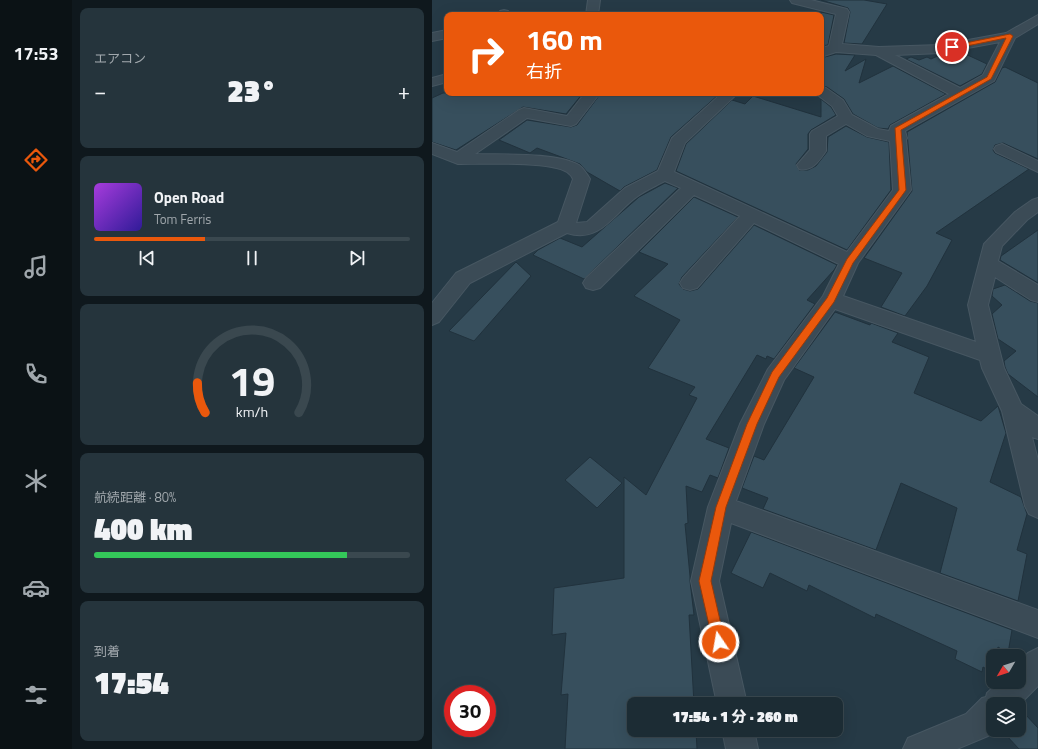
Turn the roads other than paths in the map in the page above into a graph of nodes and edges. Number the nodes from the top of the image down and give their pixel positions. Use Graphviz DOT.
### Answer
graph roads {
  1 [pos="594,0"];
  2 [pos="796,0"];
  3 [pos="592,12"];
  4 [pos="1038,19"];
  5 [pos="444,35"];
  6 [pos="1010,36"];
  7 [pos="432,38"];
  8 [pos="835,48"];
  9 [pos="879,51"];
  10 [pos="824,52"];
  11 [pos="444,79"];
  12 [pos="432,82"];
  13 [pos="824,93"];
  14 [pos="960,94"];
  15 [pos="591,96"];
  16 [pos="728,96"];
  17 [pos="846,118"];
  18 [pos="899,138"];
  19 [pos="432,148"];
  20 [pos="1002,149"];
  21 [pos="458,160"];
  22 [pos="805,165"];
  23 [pos="1038,167"];
  24 [pos="665,174"];
  25 [pos="692,187"];
  26 [pos="1038,204"];
  27 [pos="751,215"];
  28 [pos="1029,221"];
  29 [pos="566,226"];
  30 [pos="850,261"];
  31 [pos="988,263"];
  32 [pos="593,283"];
  33 [pos="690,283"];
  34 [pos="1038,295"];
  35 [pos="831,300"];
  36 [pos="432,317"];
  37 [pos="990,355"];
  38 [pos="1013,411"];
  39 [pos="1038,428"];
  40 [pos="1038,506"];
  41 [pos="721,507"];
  42 [pos="1038,624"];
  43 [pos="1038,663"];
  44 [pos="730,697"];
  45 [pos="1005,697"];
  46 [pos="986,716"];
  47 [pos="739,737"];
  48 [pos="742,749"];
  49 [pos="919,749"];
  1 -- 3 [label="street"];
  2 -- 8 [label="street"];
  4 -- 6 [label="street"];
  5 -- 7 [label="street"];
  6 -- 9 [label="street"];
  6 -- 14 [label="street"];
  8 -- 9 [label="street"];
  8 -- 10 [label="street"];
  9 -- 14 [label="street"];
  11 -- 12 [label="street"];
  13 -- 17 [label="street"];
  14 -- 18 [label="street"];
  15 -- 21 [label="street"];
  16 -- 24 [label="street"];
  17 -- 18 [label="street"];
  17 -- 22 [label="street"];
  18 -- 30 [label="street"];
  19 -- 21 [label="street"];
  20 -- 23 [label="street"];
  21 -- 29 [label="street"];
  24 -- 25 [label="street"];
  24 -- 29 [label="street"];
  25 -- 27 [label="street"];
  25 -- 32 [label="street"];
  26 -- 28 [label="street"];
  27 -- 30 [label="street"];
  27 -- 33 [label="street"];
  28 -- 31 [label="street"];
  29 -- 36 [label="street"];
  30 -- 35 [label="street"];
  31 -- 34 [label="street"];
  31 -- 37 [label="street"];
  35 -- 37 [label="street"];
  35 -- 41 [label="street"];
  37 -- 38 [label="street"];
  38 -- 39 [label="street"];
  38 -- 40 [label="street"];
  41 -- 42 [label="street"];
  41 -- 44 [label="street"];
  43 -- 45 [label="street"];
  46 -- 49 [label="street"];
  47 -- 48 [label="street"];
}
